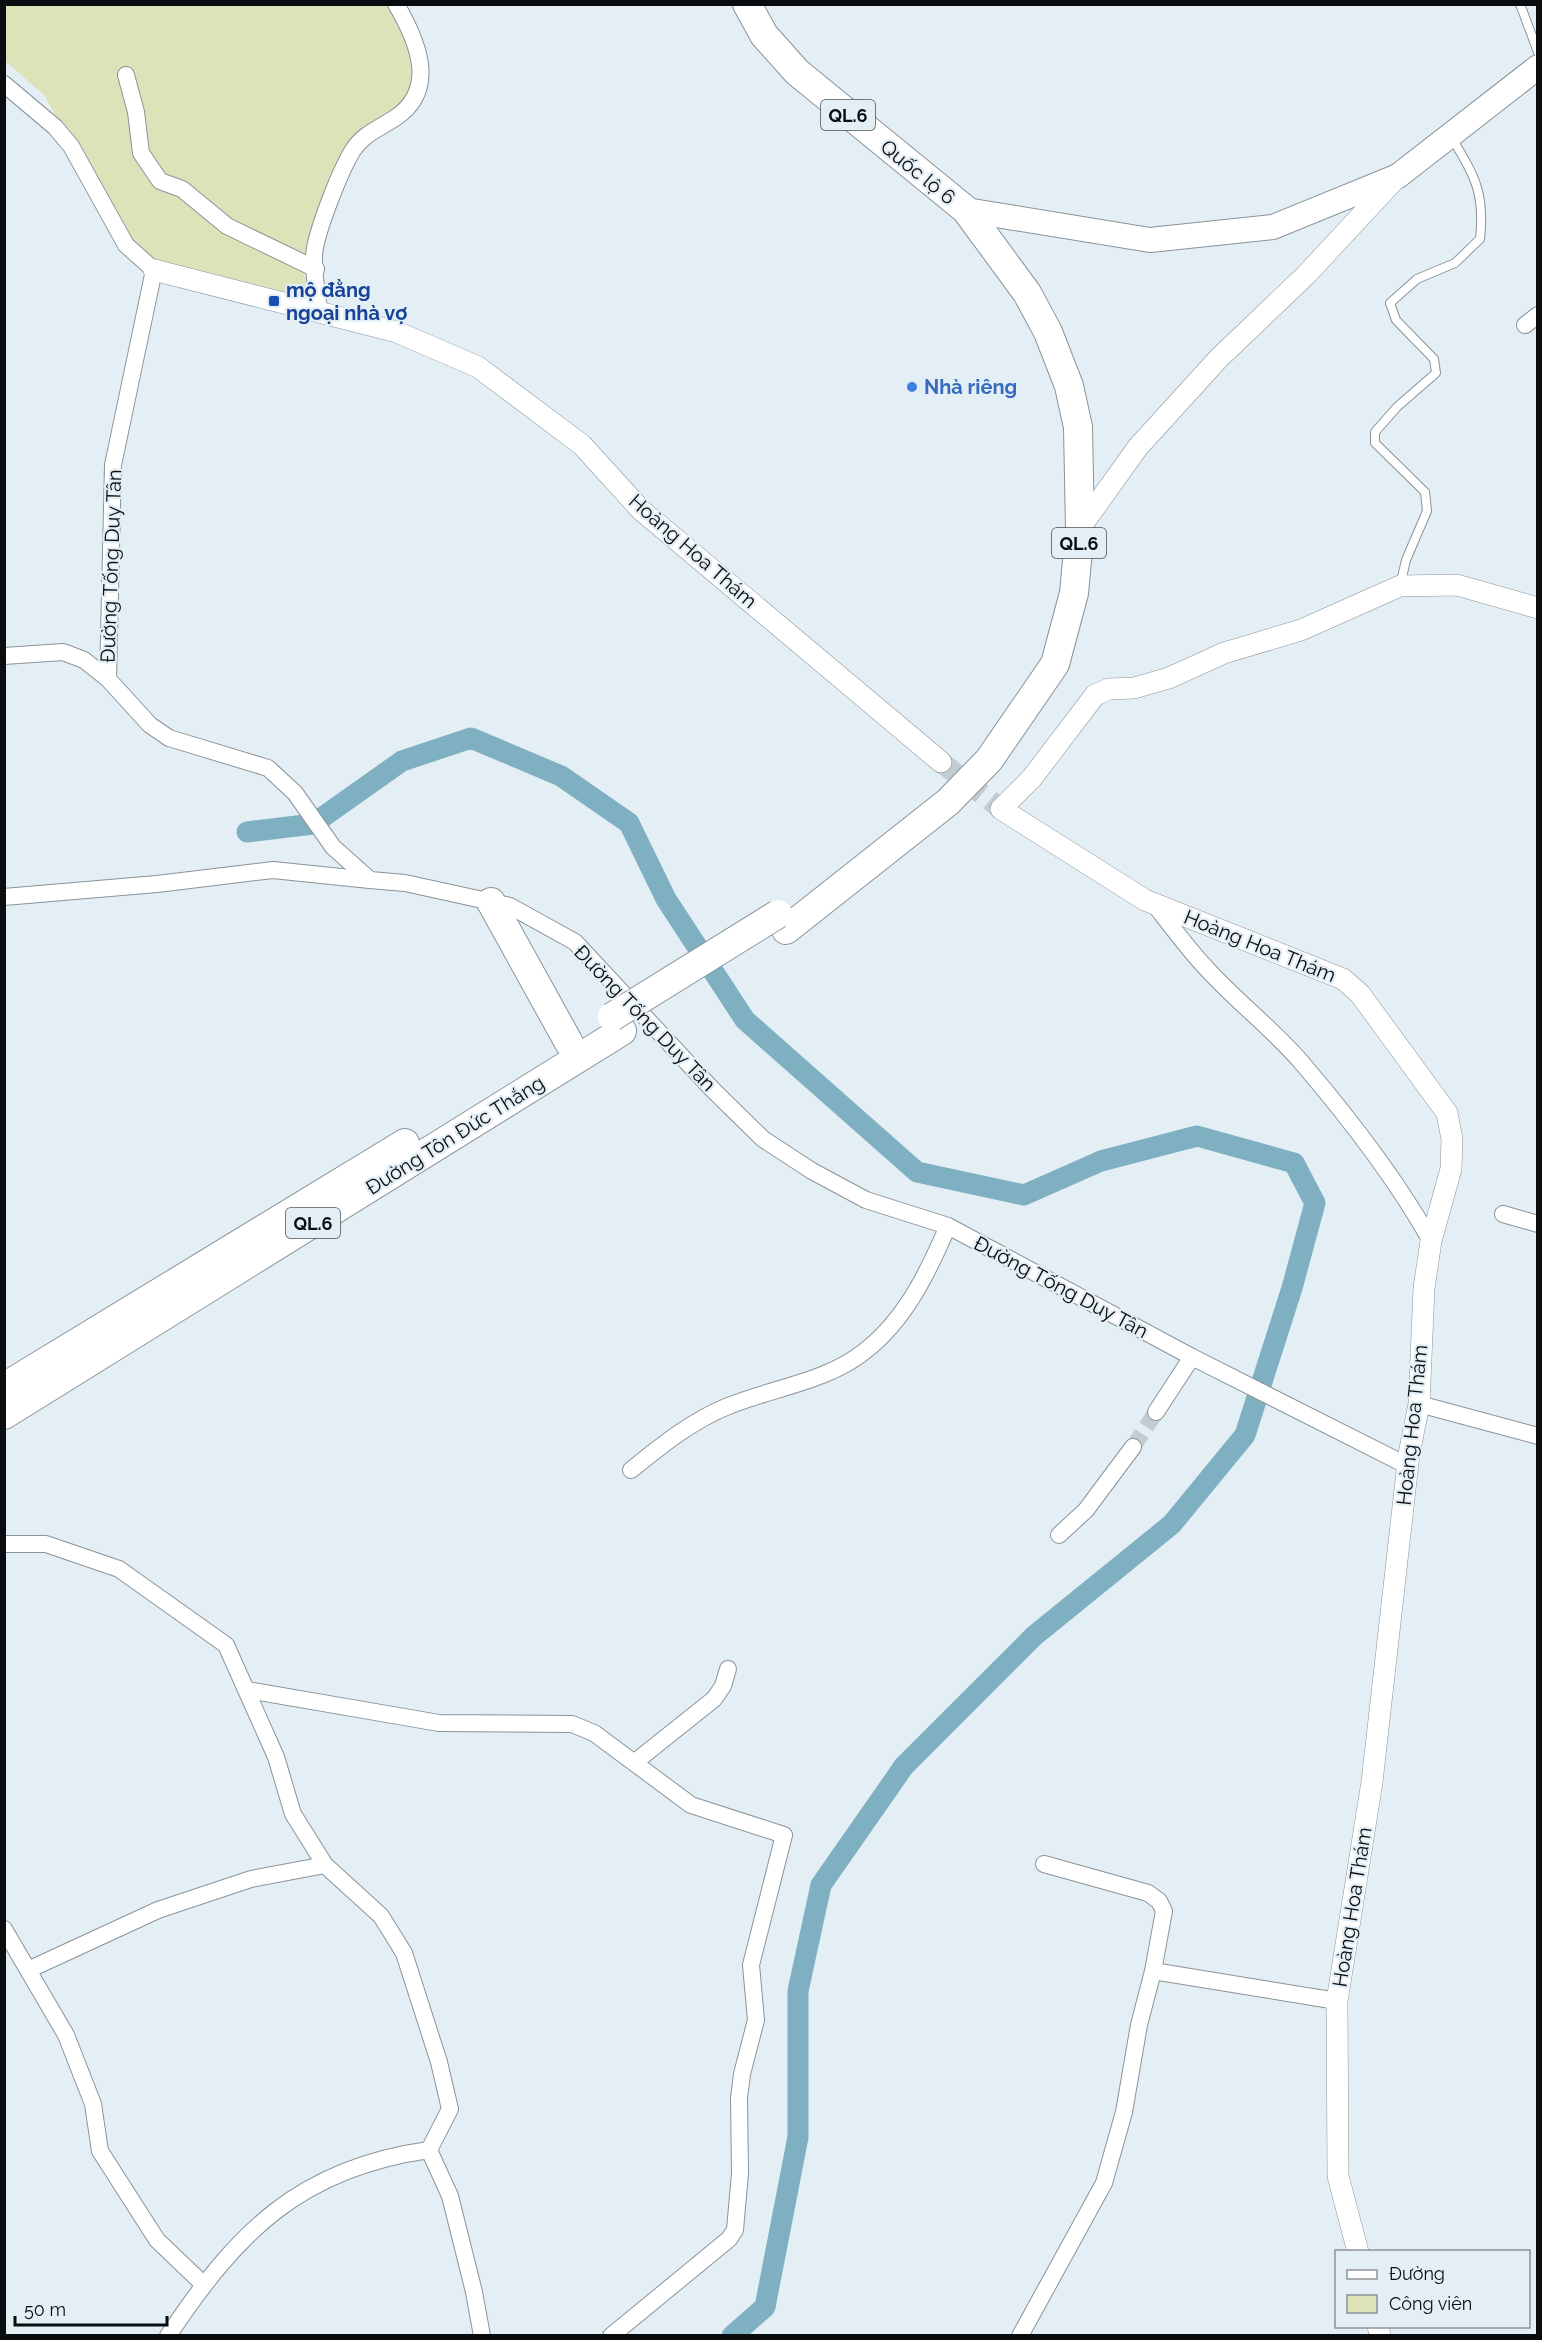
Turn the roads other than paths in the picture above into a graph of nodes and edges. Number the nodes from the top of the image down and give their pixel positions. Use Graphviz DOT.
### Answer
graph roads {
  1 [pos="396,4"];
  2 [pos="747,4"];
  3 [pos="1520,4"];
  4 [pos="1538,52"];
  5 [pos="1538,67"];
  6 [pos="126,75"];
  7 [pos="4,84"];
  8 [pos="1450,135"];
  9 [pos="1398,176"];
  10 [pos="966,210"];
  11 [pos="316,269"];
  12 [pos="154,270"];
  13 [pos="320,312"];
  14 [pos="1080,528"];
  15 [pos="1400,586"];
  16 [pos="1538,608"];
  17 [pos="4,656"];
  18 [pos="108,679"];
  19 [pos="941,762"];
  20 [pos="370,880"];
  21 [pos="4,897"];
  22 [pos="491,902"];
  23 [pos="1155,905"];
  24 [pos="617,1024"];
  25 [pos="568,1043"];
  26 [pos="1503,1214"];
  27 [pos="1538,1224"];
  28 [pos="948,1226"];
  29 [pos="1431,1241"];
  30 [pos="1192,1357"];
  31 [pos="4,1388"];
  32 [pos="1419,1404"];
  33 [pos="1156,1412"];
  34 [pos="4,1415"];
  35 [pos="1538,1436"];
  36 [pos="1133,1447"];
  37 [pos="1408,1466"];
  38 [pos="631,1470"];
  39 [pos="1059,1535"];
  40 [pos="4,1544"];
  41 [pos="728,1669"];
  42 [pos="247,1690"];
  43 [pos="635,1762"];
  44 [pos="1044,1864"];
  45 [pos="325,1865"];
  46 [pos="4,1929"];
  47 [pos="28,1970"];
  48 [pos="1153,1971"];
  49 [pos="1337,2001"];
  50 [pos="429,2150"];
  51 [pos="1357,2250"];
  52 [pos="203,2284"];
  53 [pos="168,2336"];
  54 [pos="482,2336"];
  55 [pos="611,2336"];
  56 [pos="1020,2336"];
  1 -- 11 [label="street"];
  2 -- 10 [label="highway, Quốc lộ 6 / QL.6"];
  3 -- 4 [label="lane"];
  5 -- 8 [label="main road"];
  6 -- 11 [label="street"];
  7 -- 12 [label="street, Hoàng Hoa Thám"];
  8 -- 9 [label="main road"];
  8 -- 15 [label="lane"];
  9 -- 10 [label="main road"];
  9 -- 14 [label="street"];
  10 -- 14 [label="highway, Đường Tôn Đức Thắng / QL.6"];
  11 -- 13 [label="street"];
  12 -- 13 [label="street, Hoàng Hoa Thám"];
  12 -- 18 [label="street, Đường Tống Duy Tân"];
  13 -- 19 [label="street, Hoàng Hoa Thám"];
  14 -- 24 [label="highway, Đường Tôn Đức Thắng / QL.6, bridge"];
  15 -- 16 [label="street"];
  15 -- 23 [label="street, Hoàng Hoa Thám"];
  17 -- 18 [label="street"];
  18 -- 20 [label="street, Đường Tống Duy Tân"];
  20 -- 21 [label="street"];
  20 -- 22 [label="street, Đường Tống Duy Tân"];
  22 -- 25 [label="highway"];
  22 -- 28 [label="street, Đường Tống Duy Tân"];
  23 -- 29 [label="street"];
  23 -- 29 [label="street, Hoàng Hoa Thám"];
  24 -- 25 [label="highway, Đường Tôn Đức Thắng / QL.6"];
  24 -- 34 [label="highway, Đường Tôn Đức Thắng / QL.6"];
  25 -- 31 [label="highway, Đường Tôn Đức Thắng / QL.6"];
  26 -- 27 [label="street"];
  28 -- 30 [label="street, Đường Tống Duy Tân"];
  28 -- 38 [label="street"];
  29 -- 32 [label="street, Hoàng Hoa Thám"];
  30 -- 33 [label="street"];
  30 -- 37 [label="street, Đường Tống Duy Tân"];
  32 -- 35 [label="street"];
  32 -- 37 [label="street, Hoàng Hoa Thám"];
  36 -- 39 [label="street"];
  37 -- 49 [label="street, Hoàng Hoa Thám"];
  40 -- 42 [label="street"];
  41 -- 43 [label="street"];
  42 -- 43 [label="street"];
  42 -- 45 [label="street"];
  43 -- 55 [label="street"];
  44 -- 48 [label="street"];
  45 -- 47 [label="street"];
  45 -- 50 [label="street"];
  46 -- 47 [label="street"];
  47 -- 52 [label="street"];
  48 -- 49 [label="street"];
  48 -- 56 [label="street"];
  49 -- 51 [label="street, Hoàng Hoa Thám"];
  50 -- 52 [label="street"];
  50 -- 54 [label="street"];
  52 -- 53 [label="street"];
}
